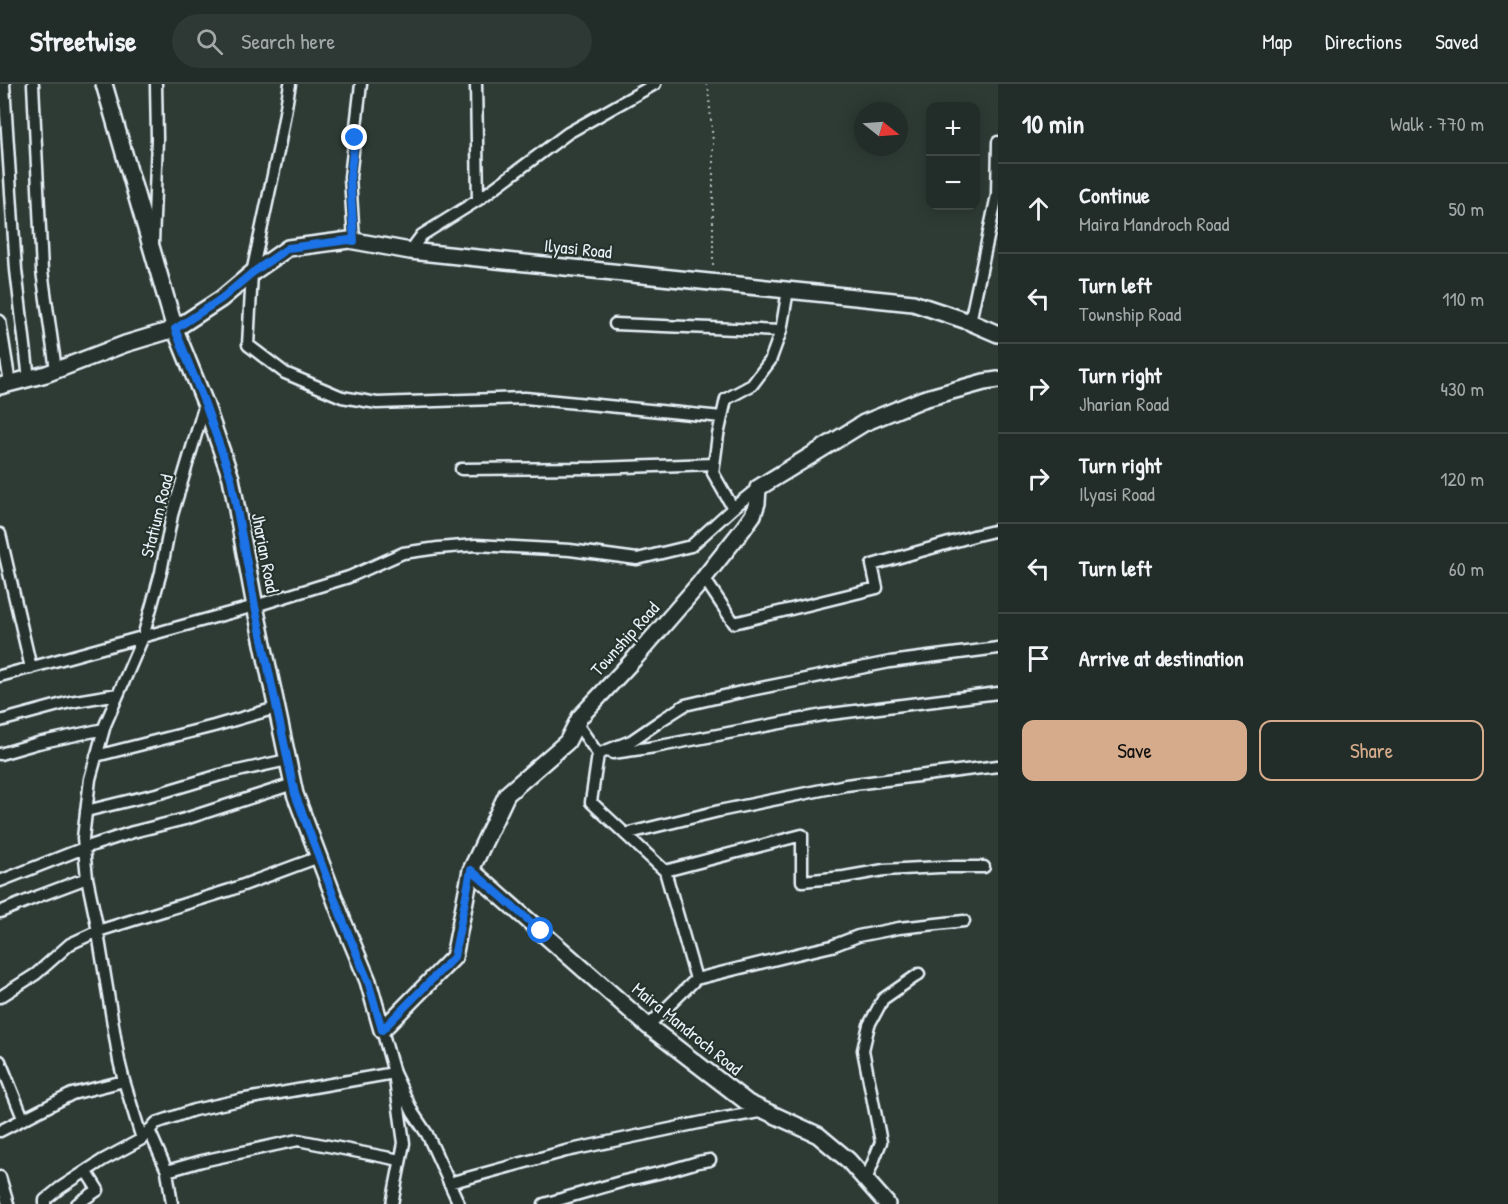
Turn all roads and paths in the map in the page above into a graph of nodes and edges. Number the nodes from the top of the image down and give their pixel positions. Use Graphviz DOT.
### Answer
graph roads {
  1 [pos="4,84"];
  2 [pos="33,84"];
  3 [pos="104,84"];
  4 [pos="156,84"];
  5 [pos="291,84"];
  6 [pos="360,84"];
  7 [pos="476,84"];
  8 [pos="656,84"];
  9 [pos="706,84"];
  10 [pos="998,142"];
  11 [pos="478,200"];
  12 [pos="354,241"];
  13 [pos="410,251"];
  14 [pos="153,254"];
  15 [pos="252,273"];
  16 [pos="712,283"];
  17 [pos="788,290"];
  18 [pos="0,321"];
  19 [pos="970,322"];
  20 [pos="615,324"];
  21 [pos="175,329"];
  22 [pos="781,331"];
  23 [pos="998,334"];
  24 [pos="56,370"];
  25 [pos="29,379"];
  26 [pos="998,380"];
  27 [pos="5,385"];
  28 [pos="205,404"];
  29 [pos="722,417"];
  30 [pos="714,464"];
  31 [pos="461,469"];
  32 [pos="758,488"];
  33 [pos="733,508"];
  34 [pos="998,530"];
  35 [pos="0,534"];
  36 [pos="704,578"];
  37 [pos="255,606"];
  38 [pos="143,637"];
  39 [pos="998,648"];
  40 [pos="31,668"];
  41 [pos="0,676"];
  42 [pos="998,693"];
  43 [pos="118,694"];
  44 [pos="276,708"];
  45 [pos="0,721"];
  46 [pos="577,724"];
  47 [pos="104,729"];
  48 [pos="0,754"];
  49 [pos="598,754"];
  50 [pos="96,756"];
  51 [pos="287,760"];
  52 [pos="998,766"];
  53 [pos="293,784"];
  54 [pos="86,811"];
  55 [pos="625,834"];
  56 [pos="84,848"];
  57 [pos="319,857"];
  58 [pos="984,867"];
  59 [pos="471,870"];
  60 [pos="665,871"];
  61 [pos="87,878"];
  62 [pos="0,881"];
  63 [pos="0,912"];
  64 [pos="964,921"];
  65 [pos="98,931"];
  66 [pos="919,974"];
  67 [pos="696,979"];
  68 [pos="0,997"];
  69 [pos="648,1026"];
  70 [pos="382,1030"];
  71 [pos="0,1061"];
  72 [pos="394,1073"];
  73 [pos="124,1081"];
  74 [pos="765,1111"];
  75 [pos="23,1118"];
  76 [pos="0,1131"];
  77 [pos="145,1134"];
  78 [pos="400,1160"];
  79 [pos="710,1160"];
  80 [pos="86,1171"];
  81 [pos="167,1171"];
  82 [pos="0,1177"];
  83 [pos="866,1180"];
  84 [pos="449,1183"];
  85 [pos="8,1204"];
  86 [pos="45,1204"];
  87 [pos="77,1204"];
  88 [pos="172,1204"];
  89 [pos="392,1204"];
  90 [pos="459,1204"];
  91 [pos="544,1204"];
  92 [pos="887,1204"];
  1 -- 25 [label="street"];
  2 -- 24 [label="street"];
  3 -- 14 [label="street, Jharian Road"];
  4 -- 14 [label="street"];
  5 -- 15 [label="street"];
  6 -- 12 [label="street"];
  7 -- 11 [label="street"];
  8 -- 11 [label="street"];
  9 -- 16 [label="path"];
  10 -- 19 [label="street"];
  11 -- 13 [label="street"];
  12 -- 13 [label="street, Ilyasi Road"];
  12 -- 15 [label="street, Ilyasi Road"];
  13 -- 16 [label="street, Ilyasi Road"];
  14 -- 21 [label="street, Jharian Road"];
  15 -- 21 [label="street, Ilyasi Road"];
  15 -- 29 [label="street"];
  16 -- 17 [label="street, Ilyasi Road"];
  17 -- 19 [label="street, Ilyasi Road"];
  17 -- 22 [label="street"];
  18 -- 27 [label="street"];
  19 -- 23 [label="street, Ilyasi Road"];
  20 -- 22 [label="street"];
  21 -- 24 [label="street, Ilyasi Road"];
  21 -- 28 [label="street, Jharian Road"];
  22 -- 29 [label="street"];
  24 -- 25 [label="street, Ilyasi Road"];
  25 -- 27 [label="street, Ilyasi Road"];
  26 -- 32 [label="street"];
  28 -- 37 [label="street, Jharian Road"];
  28 -- 38 [label="street, Statium Road"];
  29 -- 30 [label="street"];
  30 -- 31 [label="street"];
  30 -- 33 [label="street"];
  32 -- 33 [label="street"];
  32 -- 36 [label="street, Township Road"];
  33 -- 37 [label="street"];
  34 -- 36 [label="street"];
  35 -- 40 [label="street"];
  36 -- 46 [label="street, Township Road"];
  37 -- 38 [label="street"];
  37 -- 44 [label="street, Jharian Road"];
  38 -- 40 [label="street"];
  38 -- 43 [label="street, Statium Road"];
  39 -- 49 [label="street"];
  40 -- 41 [label="street"];
  42 -- 49 [label="street"];
  43 -- 45 [label="street"];
  43 -- 47 [label="street, Statium Road"];
  44 -- 50 [label="street"];
  44 -- 51 [label="street, Jharian Road"];
  46 -- 49 [label="street"];
  46 -- 59 [label="street, Township Road"];
  47 -- 48 [label="street"];
  47 -- 50 [label="street, Statium Road"];
  49 -- 55 [label="street"];
  50 -- 54 [label="street, Statium Road"];
  51 -- 53 [label="street, Jharian Road"];
  51 -- 54 [label="street"];
  52 -- 55 [label="street"];
  53 -- 56 [label="street"];
  53 -- 57 [label="street, Jharian Road"];
  54 -- 56 [label="street, Statium Road"];
  55 -- 60 [label="street"];
  56 -- 61 [label="street, Statium Road"];
  56 -- 62 [label="street"];
  57 -- 65 [label="street"];
  57 -- 70 [label="street, Jharian Road"];
  58 -- 60 [label="street"];
  59 -- 69 [label="street, Maira Mandroch Road"];
  59 -- 70 [label="street, Township Road"];
  60 -- 67 [label="street"];
  61 -- 63 [label="street"];
  61 -- 65 [label="street, Statium Road"];
  64 -- 67 [label="street"];
  65 -- 68 [label="street"];
  65 -- 73 [label="street, Statium Road"];
  66 -- 83 [label="street"];
  67 -- 69 [label="street"];
  69 -- 74 [label="street, Maira Mandroch Road"];
  70 -- 72 [label="street"];
  71 -- 75 [label="street"];
  72 -- 77 [label="street"];
  72 -- 78 [label="street"];
  72 -- 84 [label="street"];
  73 -- 75 [label="street"];
  73 -- 77 [label="street, Statium Road"];
  74 -- 83 [label="street, Maira Mandroch Road"];
  74 -- 84 [label="street"];
  75 -- 76 [label="street"];
  77 -- 80 [label="street"];
  77 -- 81 [label="street, Statium Road"];
  78 -- 81 [label="street"];
  78 -- 89 [label="street"];
  79 -- 91 [label="street"];
  80 -- 86 [label="street"];
  80 -- 87 [label="street"];
  81 -- 88 [label="street, Statium Road"];
  82 -- 85 [label="street"];
  83 -- 92 [label="street, Maira Mandroch Road"];
  84 -- 90 [label="street"];
}
